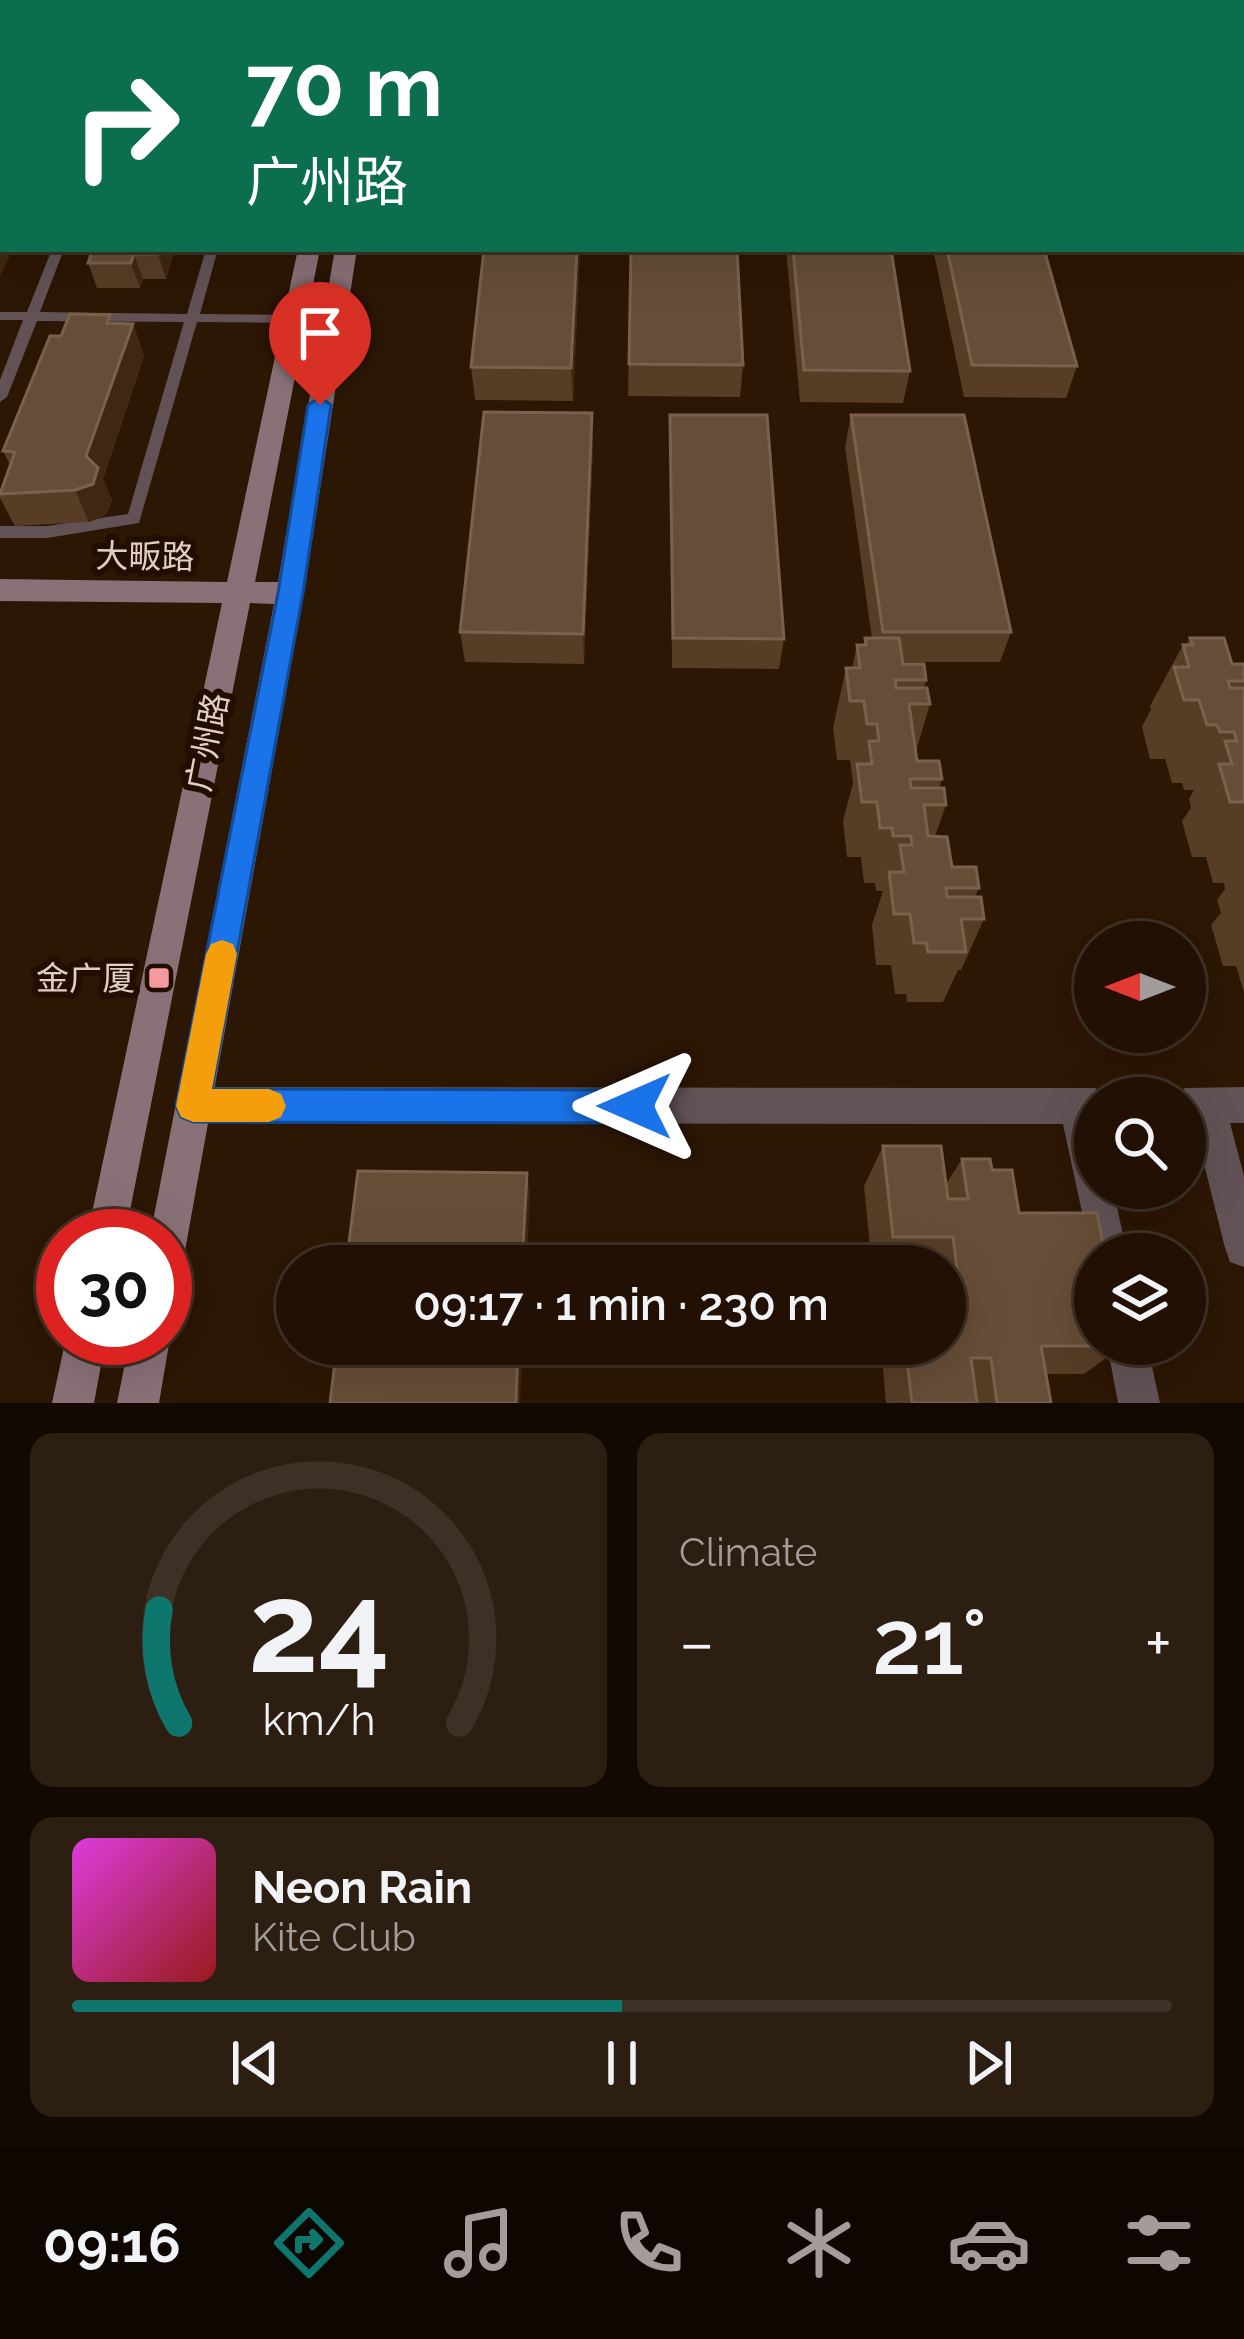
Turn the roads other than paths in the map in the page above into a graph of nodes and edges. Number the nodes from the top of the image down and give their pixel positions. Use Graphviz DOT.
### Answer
graph roads {
  1 [pos="57,252"];
  2 [pos="211,252"];
  3 [pos="308,252"];
  4 [pos="346,252"];
  5 [pos="0,316"];
  6 [pos="32,316"];
  7 [pos="191,318"];
  8 [pos="294,319"];
  9 [pos="0,397"];
  10 [pos="0,532"];
  11 [pos="0,590"];
  12 [pos="237,592"];
  13 [pos="290,593"];
  14 [pos="193,1106"];
  15 [pos="1074,1106"];
  16 [pos="1212,1106"];
  17 [pos="111,1209"];
  18 [pos="174,1209"];
  19 [pos="1244,1248"];
  20 [pos="81,1365"];
  21 [pos="145,1365"];
  22 [pos="1131,1365"];
  23 [pos="73,1403"];
  24 [pos="138,1403"];
  25 [pos="1139,1403"];
  1 -- 6 [label="lane"];
  2 -- 7 [label="lane"];
  3 -- 8 [label="main road, 广州路"];
  4 -- 13 [label="main road, 广州路"];
  5 -- 6 [label="lane"];
  6 -- 7 [label="lane"];
  6 -- 9 [label="lane"];
  7 -- 8 [label="lane"];
  7 -- 10 [label="lane"];
  8 -- 12 [label="main road, 广州路"];
  11 -- 12 [label="main road, 大畈路"];
  12 -- 13 [label="main road, 大畈路"];
  12 -- 17 [label="main road, 广州路"];
  13 -- 14 [label="main road, 广州路"];
  14 -- 15 [label="street"];
  14 -- 18 [label="main road, 广州路"];
  16 -- 19 [label="street"];
  20 -- 23 [label="main road"];
  21 -- 24 [label="main road"];
  22 -- 25 [label="street"];
}
